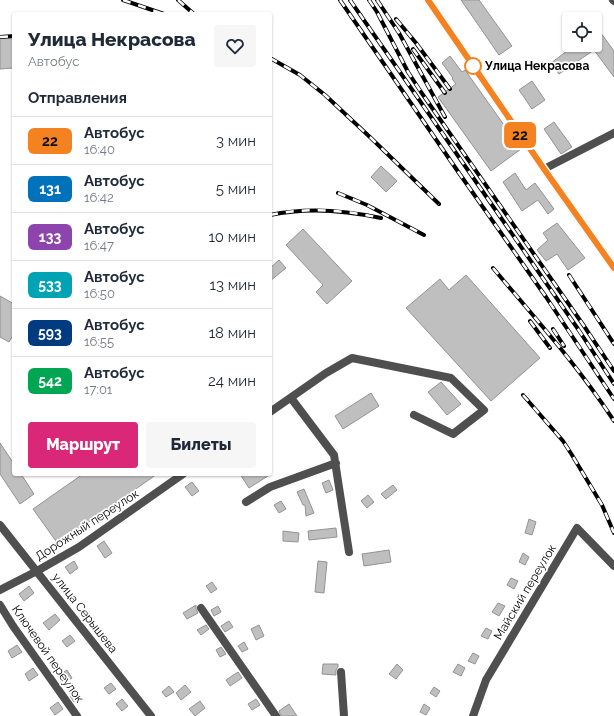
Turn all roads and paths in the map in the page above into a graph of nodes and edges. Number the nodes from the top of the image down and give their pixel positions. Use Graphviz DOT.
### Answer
graph roads {
  1 [pos="428,0"];
  2 [pos="614,133"];
  3 [pos="544,169"];
  4 [pos="614,268"];
  5 [pos="291,398"];
  6 [pos="272,411"];
  7 [pos="414,415"];
  8 [pos="336,463"];
  9 [pos="180,476"];
  10 [pos="246,502"];
  11 [pos="0,525"];
  12 [pos="349,552"];
  13 [pos="614,566"];
  14 [pos="37,571"];
  15 [pos="0,590"];
  16 [pos="0,605"];
  17 [pos="201,608"];
  18 [pos="341,672"];
  19 [pos="77,716"];
  20 [pos="151,716"];
  21 [pos="276,716"];
  22 [pos="344,716"];
  23 [pos="473,716"];
  1 -- 3 [label="main road"];
  2 -- 3 [label="street"];
  3 -- 4 [label="main road"];
  5 -- 6 [label="street"];
  5 -- 7 [label="street"];
  5 -- 8 [label="street"];
  8 -- 10 [label="street"];
  8 -- 12 [label="street"];
  9 -- 14 [label="street, Дорожный переулок"];
  11 -- 14 [label="street, улица Серышева"];
  13 -- 23 [label="street, Майский переулок"];
  14 -- 15 [label="street, Дорожный переулок"];
  14 -- 20 [label="street, улица Серышева"];
  16 -- 19 [label="street, Ключевой переулок"];
  17 -- 21 [label="street"];
  18 -- 22 [label="street"];
}
